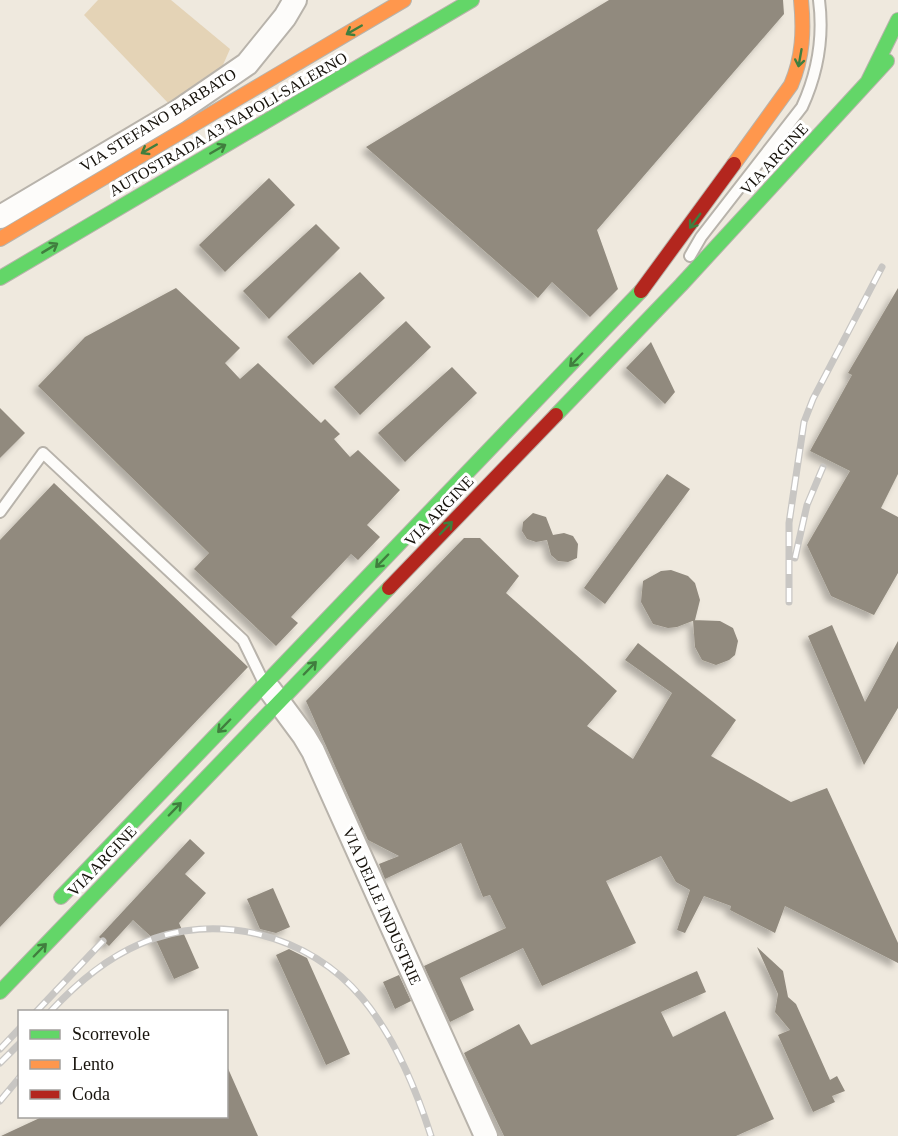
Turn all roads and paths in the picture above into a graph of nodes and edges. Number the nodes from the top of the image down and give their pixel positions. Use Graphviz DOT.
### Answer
graph roads {
  1 [pos="295,0"];
  2 [pos="405,0"];
  3 [pos="801,0"];
  4 [pos="819,0"];
  5 [pos="478,3"];
  6 [pos="898,20"];
  7 [pos="898,49"];
  8 [pos="868,81"];
  9 [pos="0,217"];
  10 [pos="0,239"];
  11 [pos="0,278"];
  12 [pos="665,301"];
  13 [pos="0,512"];
  14 [pos="271,692"];
  15 [pos="48,910"];
  16 [pos="0,992"];
  17 [pos="486,1136"];
  1 -- 9 [label="street, VIA STEFANO BARBATO"];
  2 -- 10 [label="main road, AUTOSTRADA A3 NAPOLI-SALERNO, one-way"];
  3 -- 14 [label="main road, VIA ARGINE, one-way"];
  4 -- 12 [label="lane"];
  11 -- 5 [label="main road, AUTOSTRADA A3 NAPOLI-SALERNO, one-way"];
  6 -- 8 [label="main road"];
  7 -- 8 [label="main road, VIA ARGINE"];
  8 -- 12 [label="main road, VIA ARGINE"];
  14 -- 12 [label="main road, VIA ARGINE, one-way"];
  13 -- 14 [label="lane"];
  14 -- 15 [label="main road, VIA ARGINE, one-way"];
  16 -- 14 [label="main road, VIA ARGINE, one-way"];
  14 -- 17 [label="street, VIA DELLE INDUSTRIE"];
}
